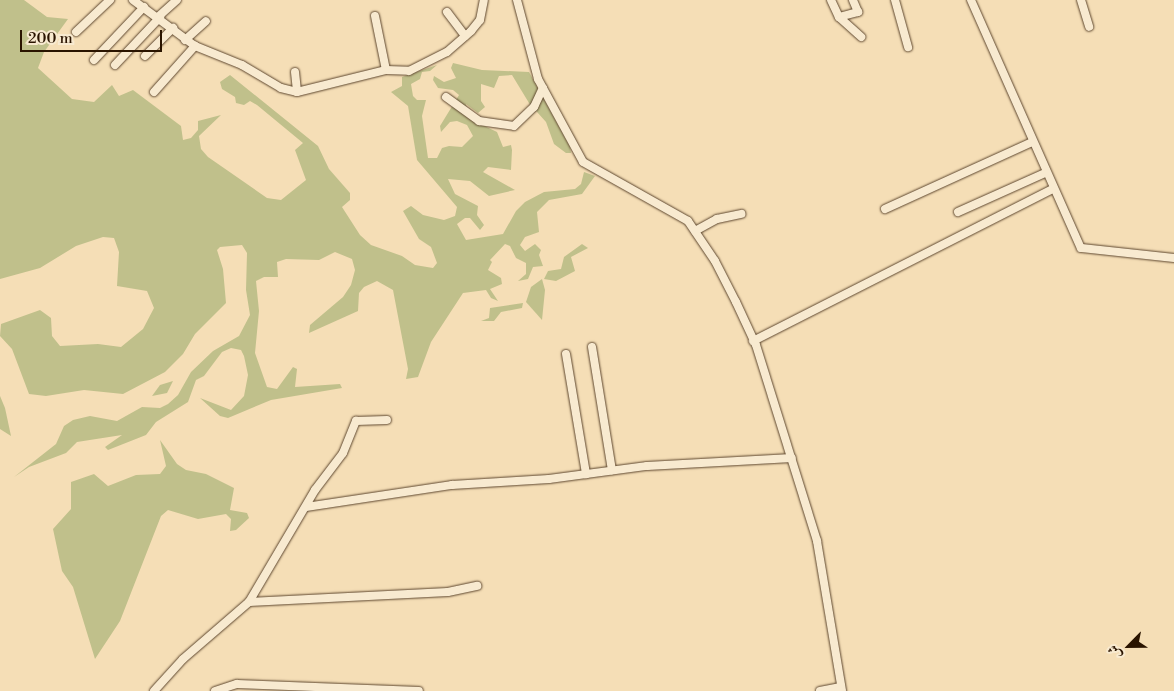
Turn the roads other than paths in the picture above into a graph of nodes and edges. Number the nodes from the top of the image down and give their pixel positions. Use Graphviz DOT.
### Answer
graph roads {
  1 [pos="110,0"];
  2 [pos="133,0"];
  3 [pos="177,0"];
  4 [pos="484,0"];
  5 [pos="517,0"];
  6 [pos="831,0"];
  7 [pos="853,0"];
  8 [pos="895,0"];
  9 [pos="971,0"];
  10 [pos="1081,0"];
  11 [pos="144,7"];
  12 [pos="447,12"];
  13 [pos="375,16"];
  14 [pos="160,17"];
  15 [pos="839,17"];
  16 [pos="206,22"];
  17 [pos="1089,27"];
  18 [pos="173,28"];
  19 [pos="76,32"];
  20 [pos="465,36"];
  21 [pos="861,38"];
  22 [pos="185,40"];
  23 [pos="195,46"];
  24 [pos="908,47"];
  25 [pos="145,56"];
  26 [pos="94,60"];
  27 [pos="115,64"];
  28 [pos="386,70"];
  29 [pos="295,72"];
  30 [pos="543,88"];
  31 [pos="154,92"];
  32 [pos="297,92"];
  33 [pos="446,97"];
  34 [pos="1032,142"];
  35 [pos="1045,173"];
  36 [pos="1052,188"];
  37 [pos="885,210"];
  38 [pos="958,212"];
  39 [pos="741,214"];
  40 [pos="695,231"];
  41 [pos="1174,258"];
  42 [pos="753,341"];
  43 [pos="592,347"];
  44 [pos="566,354"];
  45 [pos="387,420"];
  46 [pos="792,458"];
  47 [pos="612,470"];
  48 [pos="586,474"];
  49 [pos="306,507"];
  50 [pos="478,586"];
  51 [pos="249,602"];
  52 [pos="841,689"];
  53 [pos="154,691"];
  54 [pos="215,691"];
  55 [pos="420,691"];
  56 [pos="820,691"];
  1 -- 19 [label="street"];
  2 -- 11 [label="street"];
  3 -- 14 [label="street"];
  4 -- 20 [label="street"];
  5 -- 30 [label="street"];
  6 -- 15 [label="street"];
  7 -- 15 [label="street"];
  8 -- 24 [label="street"];
  9 -- 34 [label="street"];
  10 -- 17 [label="street"];
  11 -- 14 [label="street"];
  11 -- 26 [label="street"];
  12 -- 20 [label="street"];
  13 -- 28 [label="street"];
  14 -- 18 [label="street"];
  14 -- 27 [label="street"];
  15 -- 21 [label="street"];
  16 -- 22 [label="street"];
  18 -- 22 [label="street"];
  18 -- 25 [label="street"];
  20 -- 28 [label="street"];
  22 -- 23 [label="street"];
  23 -- 31 [label="street"];
  23 -- 32 [label="street"];
  28 -- 32 [label="street"];
  29 -- 32 [label="street"];
  30 -- 33 [label="street"];
  30 -- 40 [label="street"];
  34 -- 35 [label="street"];
  34 -- 37 [label="street"];
  35 -- 36 [label="street"];
  35 -- 38 [label="street"];
  36 -- 41 [label="street"];
  36 -- 42 [label="street"];
  39 -- 40 [label="street"];
  40 -- 42 [label="street"];
  42 -- 46 [label="street"];
  43 -- 47 [label="street"];
  44 -- 48 [label="street"];
  45 -- 49 [label="street"];
  46 -- 47 [label="street"];
  46 -- 52 [label="street"];
  47 -- 48 [label="street"];
  48 -- 49 [label="street"];
  49 -- 51 [label="street"];
  50 -- 51 [label="street"];
  51 -- 53 [label="street"];
  52 -- 56 [label="street"];
  54 -- 55 [label="street"];
}
